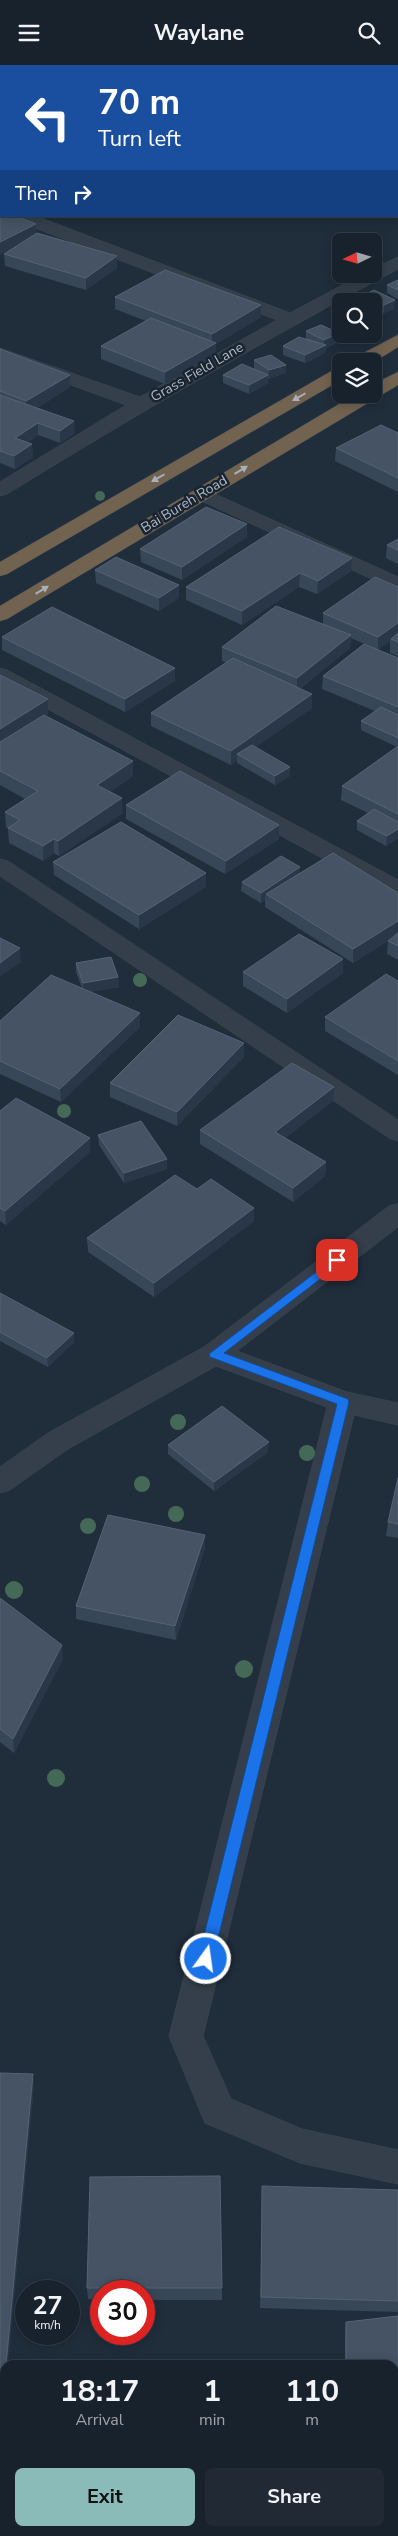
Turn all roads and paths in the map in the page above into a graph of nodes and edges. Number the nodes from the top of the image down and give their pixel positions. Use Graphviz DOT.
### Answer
graph roads {
  1 [pos="23,217"];
  2 [pos="398,262"];
  3 [pos="291,319"];
  4 [pos="398,340"];
  5 [pos="0,353"];
  6 [pos="376,353"];
  7 [pos="398,377"];
  8 [pos="332,378"];
  9 [pos="382,386"];
  10 [pos="354,403"];
  11 [pos="141,404"];
  12 [pos="0,490"];
  13 [pos="202,494"];
  14 [pos="0,570"];
  15 [pos="398,585"];
  16 [pos="0,615"];
  17 [pos="0,674"];
  18 [pos="0,866"];
  19 [pos="398,891"];
  20 [pos="398,1132"];
  21 [pos="398,1213"];
  22 [pos="214,1354"];
  23 [pos="344,1402"];
  24 [pos="398,1414"];
  25 [pos="0,1482"];
  26 [pos="398,2167"];
  1 -- 3 [label="street"];
  2 -- 3 [label="street, Grass Field Lane"];
  3 -- 11 [label="street, Grass Field Lane"];
  4 -- 6 [label="highway"];
  5 -- 11 [label="street"];
  7 -- 9 [label="highway"];
  8 -- 14 [label="highway, one-way"];
  13 -- 10 [label="highway, Bai Bureh Road, one-way"];
  11 -- 12 [label="street, Grass Field Lane"];
  13 -- 15 [label="street"];
  16 -- 13 [label="highway, Bai Bureh Road, one-way"];
  17 -- 19 [label="street"];
  18 -- 20 [label="street"];
  21 -- 22 [label="street"];
  22 -- 23 [label="street"];
  22 -- 25 [label="street"];
  23 -- 24 [label="street"];
  23 -- 26 [label="street"];
}
